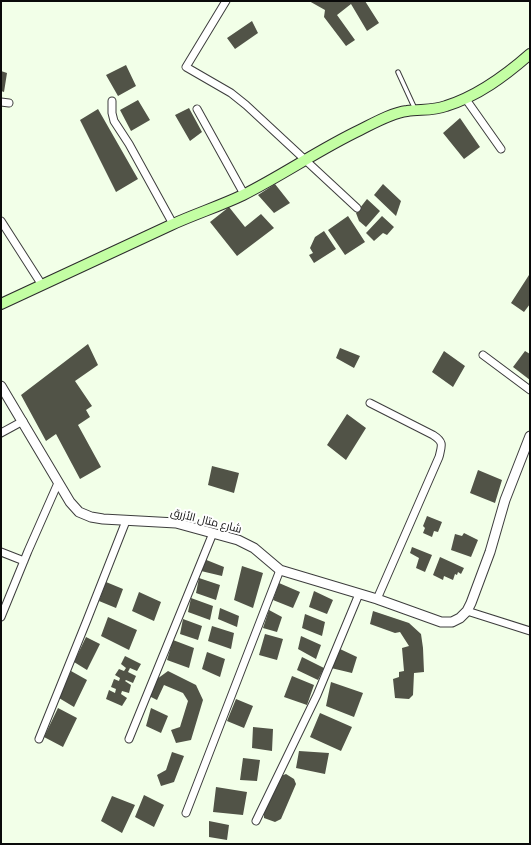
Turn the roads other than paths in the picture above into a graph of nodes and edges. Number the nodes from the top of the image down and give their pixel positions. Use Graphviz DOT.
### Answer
graph roads {
  1 [pos="226,1"];
  2 [pos="530,54"];
  3 [pos="398,72"];
  4 [pos="465,98"];
  5 [pos="112,101"];
  6 [pos="1,102"];
  7 [pos="9,103"];
  8 [pos="197,109"];
  9 [pos="415,110"];
  10 [pos="501,149"];
  11 [pos="306,159"];
  12 [pos="244,194"];
  13 [pos="357,208"];
  14 [pos="1,221"];
  15 [pos="173,224"];
  16 [pos="42,285"];
  17 [pos="1,304"];
  18 [pos="483,355"];
  19 [pos="1,386"];
  20 [pos="530,390"];
  21 [pos="370,403"];
  22 [pos="23,421"];
  23 [pos="1,433"];
  24 [pos="530,436"];
  25 [pos="58,483"];
  26 [pos="126,521"];
  27 [pos="213,532"];
  28 [pos="1,552"];
  29 [pos="24,561"];
  30 [pos="280,570"];
  31 [pos="359,594"];
  32 [pos="377,599"];
  33 [pos="467,611"];
  34 [pos="1,617"];
  35 [pos="530,631"];
  36 [pos="39,739"];
  37 [pos="129,739"];
  38 [pos="186,813"];
  39 [pos="256,821"];
  1 -- 11 [label="street"];
  2 -- 4 [label="main road"];
  3 -- 9 [label="lane"];
  4 -- 9 [label="main road"];
  4 -- 10 [label="street"];
  5 -- 15 [label="street"];
  6 -- 7 [label="street"];
  8 -- 12 [label="street"];
  9 -- 11 [label="main road"];
  11 -- 12 [label="main road"];
  11 -- 13 [label="street"];
  12 -- 15 [label="main road"];
  14 -- 16 [label="street"];
  15 -- 16 [label="main road"];
  16 -- 17 [label="main road"];
  18 -- 20 [label="street"];
  19 -- 22 [label="street, شارع متال الأزرق"];
  21 -- 32 [label="street"];
  22 -- 23 [label="street"];
  22 -- 25 [label="street, شارع متال الأزرق"];
  24 -- 33 [label="street"];
  25 -- 26 [label="street, شارع متال الأزرق"];
  25 -- 29 [label="street"];
  26 -- 27 [label="street, شارع متال الأزرق"];
  26 -- 36 [label="street"];
  27 -- 30 [label="street, شارع متال الأزرق"];
  27 -- 37 [label="street"];
  28 -- 29 [label="street"];
  29 -- 34 [label="street"];
  30 -- 31 [label="street"];
  30 -- 38 [label="street"];
  31 -- 32 [label="street"];
  31 -- 39 [label="street"];
  32 -- 33 [label="street"];
  33 -- 35 [label="street"];
}
